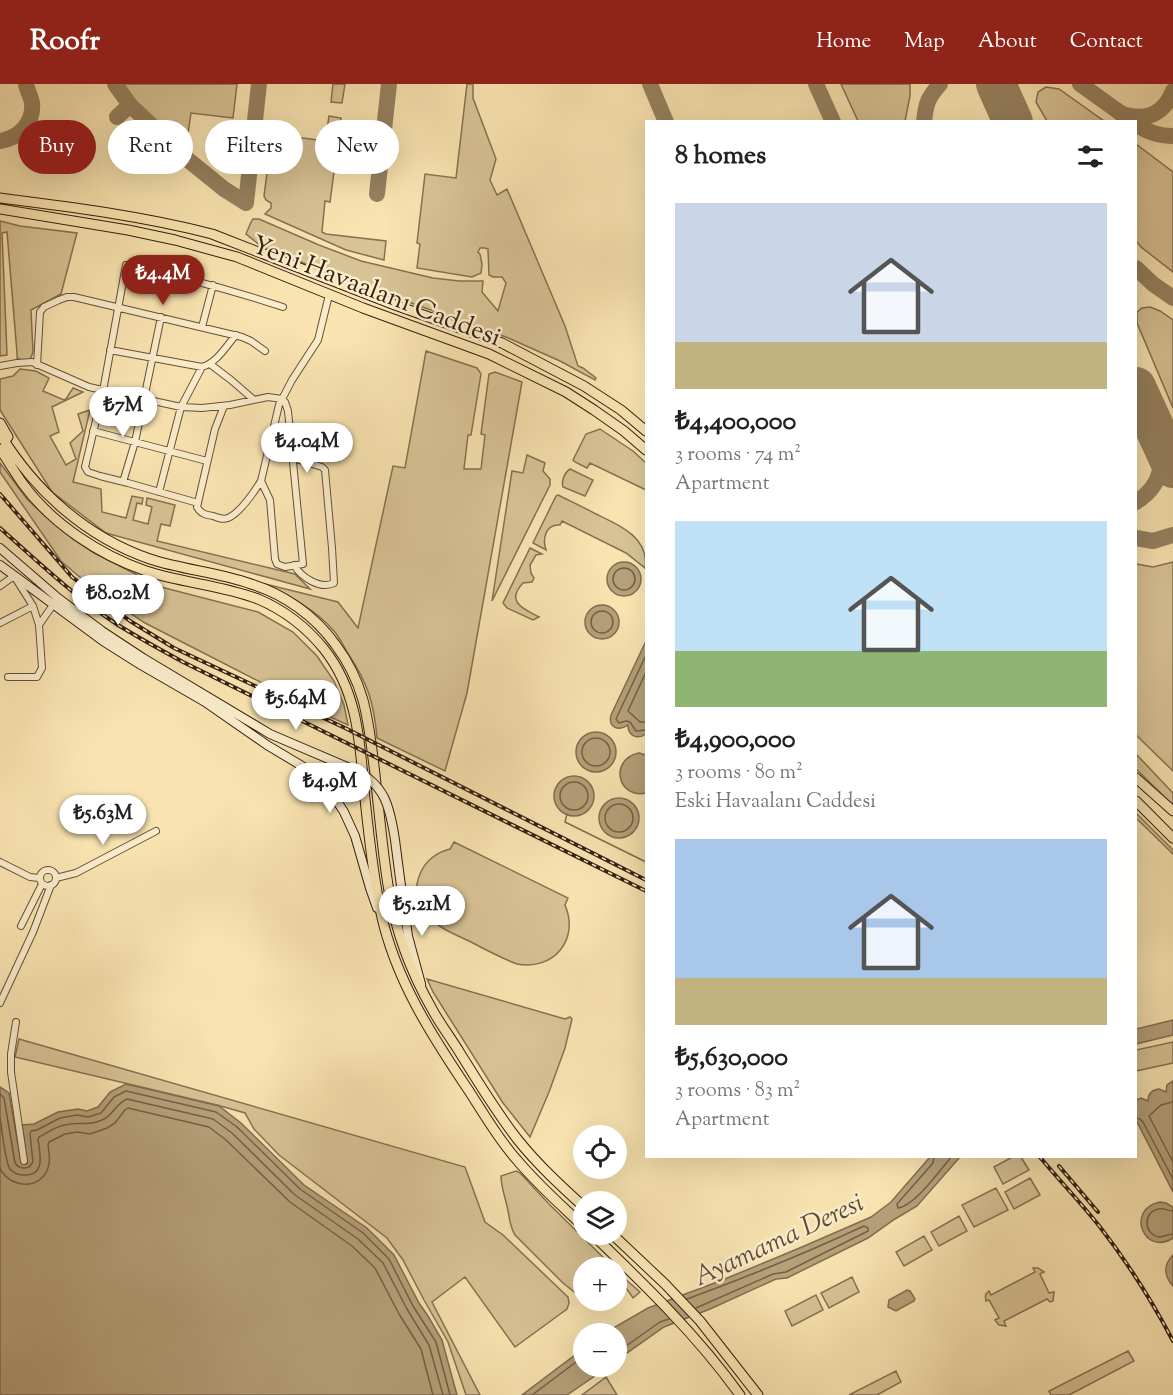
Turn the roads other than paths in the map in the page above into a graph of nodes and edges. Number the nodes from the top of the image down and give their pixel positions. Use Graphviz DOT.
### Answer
graph roads {
  1 [pos="0,198"];
  2 [pos="0,209"];
  3 [pos="334,282"];
  4 [pos="213,285"];
  5 [pos="329,295"];
  6 [pos="395,305"];
  7 [pos="118,307"];
  8 [pos="283,307"];
  9 [pos="160,317"];
  10 [pos="389,318"];
  11 [pos="202,327"];
  12 [pos="236,335"];
  13 [pos="110,350"];
  14 [pos="266,351"];
  15 [pos="152,357"];
  16 [pos="38,364"];
  17 [pos="210,364"];
  18 [pos="0,366"];
  19 [pos="202,367"];
  20 [pos="103,391"];
  21 [pos="253,399"];
  22 [pos="282,399"];
  23 [pos="142,400"];
  24 [pos="224,406"];
  25 [pos="181,407"];
  26 [pos="0,423"];
  27 [pos="645,430"];
  28 [pos="93,431"];
  29 [pos="0,434"];
  30 [pos="135,442"];
  31 [pos="0,449"];
  32 [pos="645,449"];
  33 [pos="170,451"];
  34 [pos="0,458"];
  35 [pos="293,458"];
  36 [pos="207,461"];
  37 [pos="28,474"];
  38 [pos="261,481"];
  39 [pos="123,482"];
  40 [pos="23,485"];
  41 [pos="159,492"];
  42 [pos="198,503"];
  43 [pos="0,548"];
  44 [pos="0,565"];
  45 [pos="294,565"];
  46 [pos="14,576"];
  47 [pos="0,586"];
  48 [pos="56,601"];
  49 [pos="33,606"];
  50 [pos="0,623"];
  51 [pos="39,625"];
  52 [pos="9,677"];
  53 [pos="1137,779"];
  54 [pos="1137,802"];
  55 [pos="1173,812"];
  56 [pos="156,831"];
  57 [pos="1173,838"];
  58 [pos="0,862"];
  59 [pos="56,878"];
  60 [pos="41,881"];
  61 [pos="51,885"];
  62 [pos="381,915"];
  63 [pos="21,926"];
  64 [pos="422,990"];
  65 [pos="0,1003"];
  66 [pos="16,1022"];
  67 [pos="24,1161"];
  68 [pos="573,1197"];
  69 [pos="573,1216"];
  70 [pos="602,1245"];
  71 [pos="624,1245"];
  72 [pos="740,1395"];
  73 [pos="758,1395"];
  1 -- 3 [label="main road, Yeni Havaalanı Caddesi"];
  2 -- 5 [label="main road, Yeni Havaalanı Caddesi"];
  3 -- 5 [label="main road"];
  3 -- 6 [label="main road, Yeni Havaalanı Caddesi"];
  4 -- 7 [label="street"];
  4 -- 8 [label="street"];
  4 -- 11 [label="street"];
  5 -- 10 [label="main road, Yeni Havaalanı Caddesi"];
  5 -- 22 [label="street"];
  6 -- 10 [label="main road"];
  6 -- 27 [label="main road, Yeni Havaalanı Caddesi"];
  7 -- 9 [label="street"];
  7 -- 13 [label="street"];
  7 -- 16 [label="street"];
  9 -- 11 [label="street"];
  9 -- 15 [label="street"];
  10 -- 32 [label="main road, Yeni Havaalanı Caddesi"];
  11 -- 12 [label="street"];
  12 -- 14 [label="street"];
  12 -- 17 [label="street"];
  13 -- 15 [label="street"];
  13 -- 20 [label="street"];
  15 -- 19 [label="street"];
  15 -- 23 [label="street"];
  16 -- 18 [label="street"];
  16 -- 20 [label="street"];
  17 -- 19 [label="street"];
  17 -- 21 [label="street"];
  19 -- 25 [label="street"];
  20 -- 23 [label="street"];
  20 -- 28 [label="street"];
  21 -- 22 [label="street"];
  21 -- 24 [label="street"];
  22 -- 35 [label="street"];
  22 -- 38 [label="street"];
  23 -- 25 [label="street"];
  23 -- 30 [label="street"];
  24 -- 25 [label="street"];
  24 -- 36 [label="street"];
  25 -- 33 [label="street"];
  26 -- 37 [label="main road"];
  28 -- 30 [label="street"];
  28 -- 39 [label="street"];
  29 -- 37 [label="main road"];
  30 -- 33 [label="street"];
  30 -- 39 [label="street"];
  31 -- 40 [label="main road"];
  33 -- 36 [label="street"];
  33 -- 41 [label="street"];
  34 -- 40 [label="main road"];
  35 -- 45 [label="street"];
  35 -- 45 [label="street"];
  36 -- 42 [label="street"];
  37 -- 64 [label="main road"];
  38 -- 42 [label="street"];
  38 -- 45 [label="street"];
  39 -- 41 [label="street"];
  40 -- 62 [label="main road"];
  41 -- 42 [label="street"];
  43 -- 48 [label="main road"];
  44 -- 46 [label="main road"];
  46 -- 47 [label="street"];
  46 -- 48 [label="main road"];
  46 -- 49 [label="street"];
  48 -- 51 [label="street"];
  48 -- 62 [label="main road"];
  48 -- 64 [label="main road, bridge"];
  49 -- 50 [label="street"];
  49 -- 51 [label="street"];
  51 -- 52 [label="street"];
  53 -- 55 [label="main road"];
  54 -- 57 [label="main road"];
  56 -- 59 [label="street"];
  58 -- 60 [label="street"];
  59 -- 60 [label="street"];
  59 -- 61 [label="street"];
  60 -- 61 [label="street"];
  60 -- 63 [label="street"];
  61 -- 65 [label="street"];
  62 -- 69 [label="main road"];
  64 -- 68 [label="main road"];
  66 -- 67 [label="street"];
  70 -- 72 [label="main road"];
  71 -- 73 [label="main road"];
}
